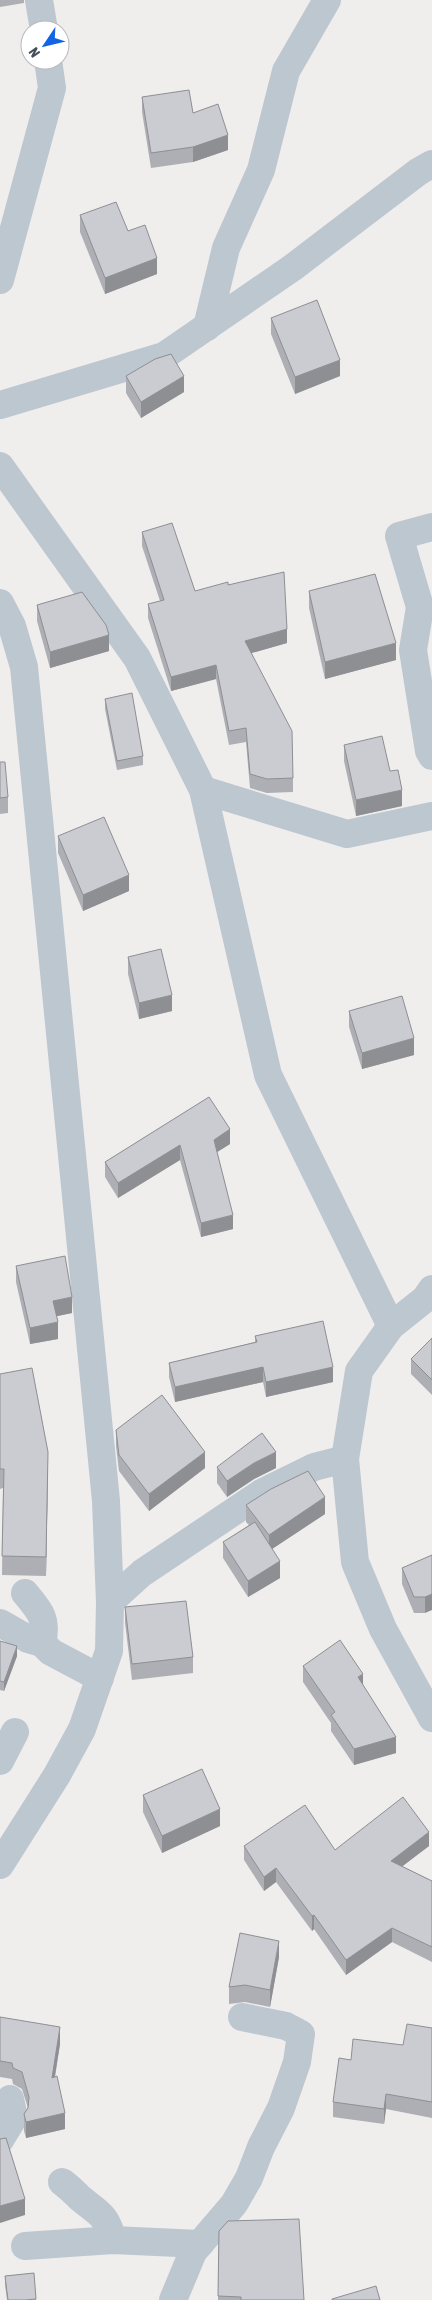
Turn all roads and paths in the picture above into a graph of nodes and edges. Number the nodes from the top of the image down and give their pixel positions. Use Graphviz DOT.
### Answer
graph roads {
  1 [pos="40,0"];
  2 [pos="327,0"];
  3 [pos="43,20"];
  4 [pos="49,70"];
  5 [pos="427,172"];
  6 [pos="0,280"];
  7 [pos="207,327"];
  8 [pos="0,405"];
  9 [pos="0,466"];
  10 [pos="432,527"];
  11 [pos="0,603"];
  12 [pos="432,756"];
  13 [pos="203,790"];
  14 [pos="432,816"];
  15 [pos="432,1289"];
  16 [pos="392,1326"];
  17 [pos="346,1459"];
  18 [pos="25,1593"];
  19 [pos="110,1602"];
  20 [pos="0,1623"];
  21 [pos="42,1643"];
  22 [pos="100,1678"];
  23 [pos="432,1718"];
  24 [pos="15,1732"];
  25 [pos="0,1761"];
  26 [pos="0,1865"];
  27 [pos="242,2017"];
  28 [pos="10,2099"];
  29 [pos="0,2140"];
  30 [pos="62,2182"];
  31 [pos="113,2240"];
  32 [pos="200,2244"];
  33 [pos="25,2246"];
  34 [pos="173,2300"];
  1 -- 3 [label="street"];
  2 -- 7 [label="street"];
  4 -- 6 [label="street"];
  5 -- 7 [label="street"];
  7 -- 8 [label="street"];
  9 -- 13 [label="street"];
  10 -- 12 [label="street"];
  11 -- 19 [label="street"];
  13 -- 14 [label="street"];
  13 -- 16 [label="street"];
  15 -- 16 [label="street"];
  16 -- 17 [label="street"];
  17 -- 19 [label="street"];
  17 -- 23 [label="street"];
  18 -- 21 [label="street"];
  19 -- 22 [label="street"];
  20 -- 21 [label="street"];
  21 -- 22 [label="street"];
  22 -- 26 [label="street"];
  24 -- 25 [label="street"];
  27 -- 32 [label="street"];
  28 -- 29 [label="street"];
  30 -- 31 [label="street"];
  31 -- 32 [label="street"];
  31 -- 33 [label="street"];
  32 -- 34 [label="street"];
}
